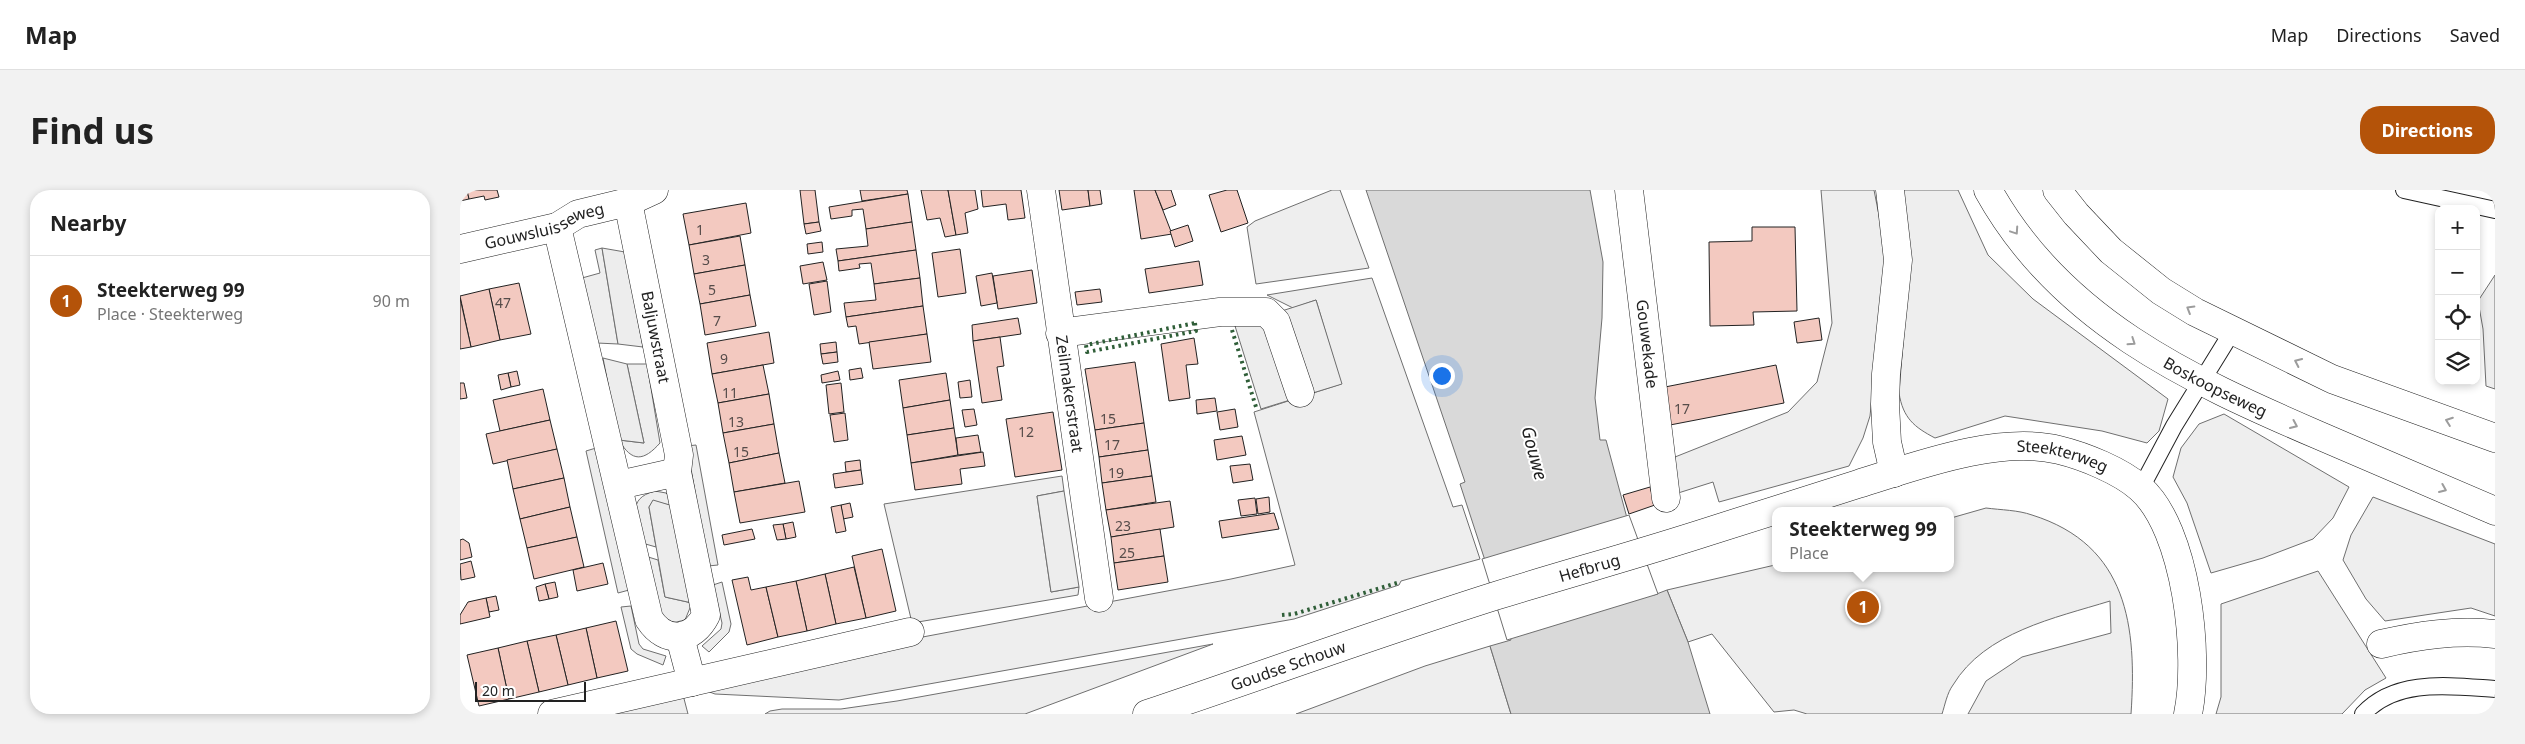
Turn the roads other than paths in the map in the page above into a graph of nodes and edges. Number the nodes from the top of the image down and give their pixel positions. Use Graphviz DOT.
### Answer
graph roads {
  1 [pos="654,190"];
  2 [pos="1041,190"];
  3 [pos="1629,190"];
  4 [pos="1890,190"];
  5 [pos="1988,190"];
  6 [pos="2057,190"];
  7 [pos="2404,190"];
  8 [pos="628,202"];
  9 [pos="2495,210"];
  10 [pos="557,227"];
  11 [pos="460,249"];
  12 [pos="2232,332"];
  13 [pos="1060,333"];
  14 [pos="2202,383"];
  15 [pos="1300,393"];
  16 [pos="2495,438"];
  17 [pos="677,472"];
  18 [pos="1894,473"];
  19 [pos="619,485"];
  20 [pos="2141,488"];
  21 [pos="1666,498"];
  22 [pos="1785,507"];
  23 [pos="1772,511"];
  24 [pos="2495,511"];
  25 [pos="1750,518"];
  26 [pos="1099,598"];
  27 [pos="1429,618"];
  28 [pos="910,632"];
  29 [pos="2495,634"];
  30 [pos="680,637"];
  31 [pos="2381,644"];
  32 [pos="692,682"];
  33 [pos="2495,688"];
  34 [pos="552,714"];
  35 [pos="1147,714"];
  36 [pos="2188,714"];
  37 [pos="2363,714"];
  1 -- 8 [label="street, Gouwsluisseweg"];
  2 -- 13 [label="street, Zeilmakerstraat"];
  3 -- 21 [label="street, Gouwekade"];
  4 -- 18 [label="street"];
  5 -- 14 [label="street, Boskoopseweg, one-way"];
  12 -- 6 [label="street, one-way"];
  7 -- 9 [label="lane"];
  8 -- 10 [label="street, Gouwsluisseweg"];
  8 -- 17 [label="street, Baljuwstraat"];
  10 -- 11 [label="street, Gouwsluisseweg"];
  10 -- 19 [label="street"];
  12 -- 14 [label="lane"];
  16 -- 12 [label="street, one-way"];
  13 -- 15 [label="street"];
  13 -- 26 [label="street, Zeilmakerstraat"];
  14 -- 20 [label="lane"];
  14 -- 24 [label="street, Boskoopseweg, one-way"];
  17 -- 19 [label="street"];
  17 -- 30 [label="street, Baljuwstraat"];
  18 -- 20 [label="street, Steekterweg"];
  18 -- 22 [label="street, Steekterweg"];
  19 -- 30 [label="street"];
  20 -- 36 [label="street, Steekterweg"];
  23 -- 25 [label="street, Steekterweg"];
  25 -- 27 [label="street, Hefbrug"];
  27 -- 35 [label="street, Goudse Schouw"];
  28 -- 32 [label="street"];
  29 -- 31 [label="street"];
  30 -- 32 [label="street"];
  32 -- 34 [label="street"];
  33 -- 37 [label="lane"];
}
